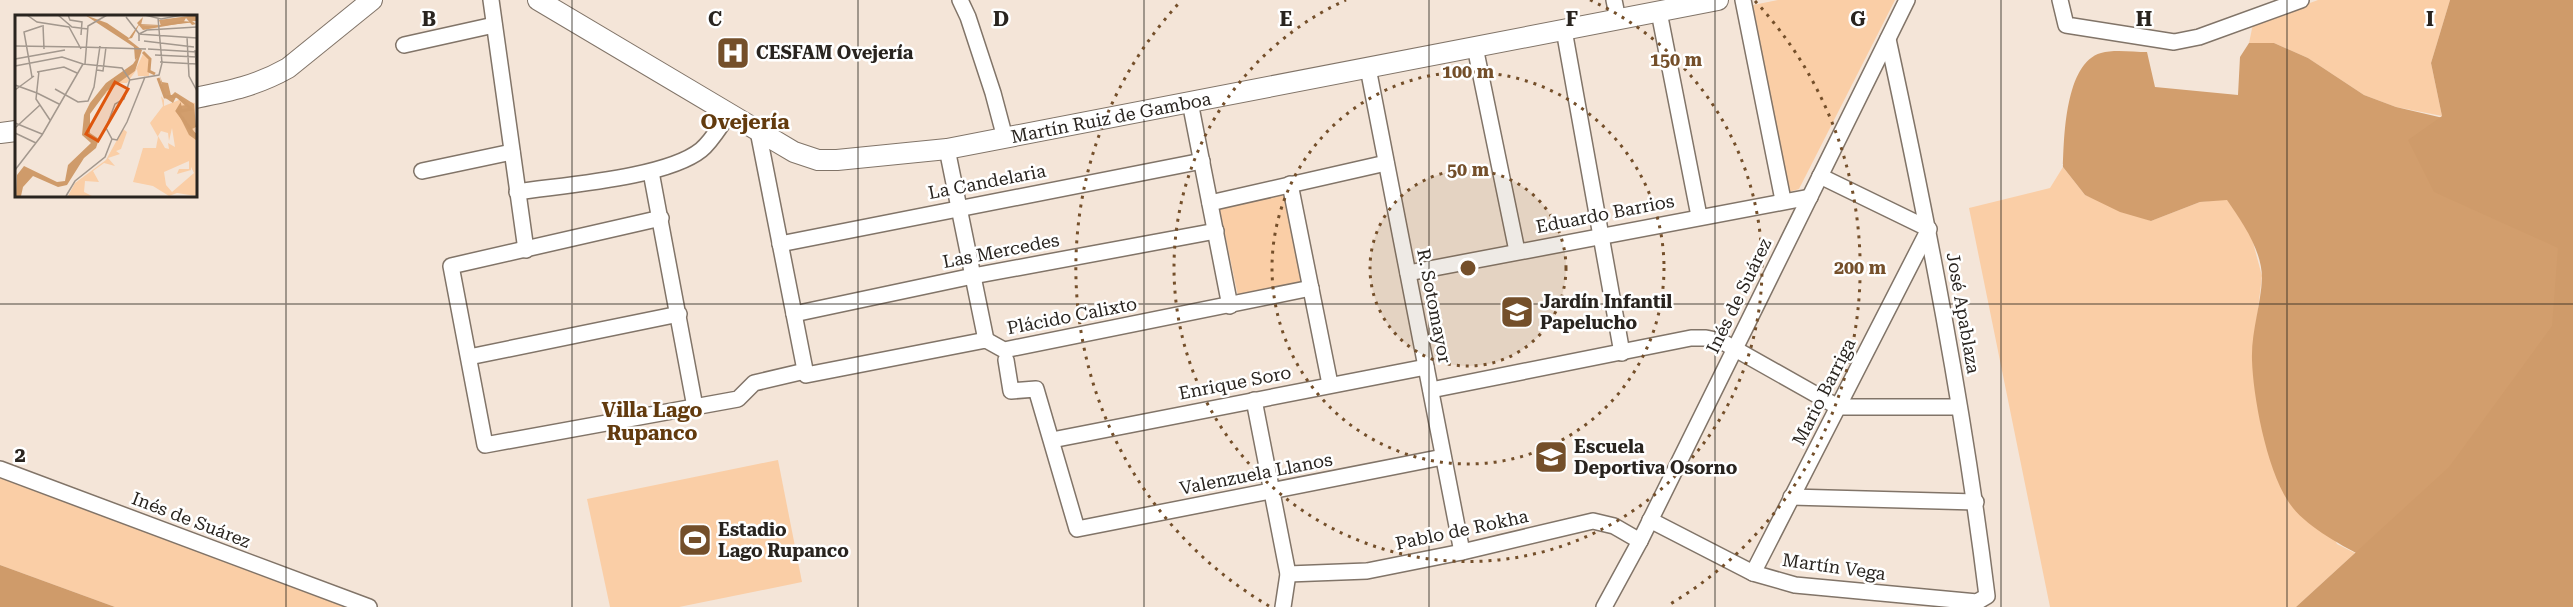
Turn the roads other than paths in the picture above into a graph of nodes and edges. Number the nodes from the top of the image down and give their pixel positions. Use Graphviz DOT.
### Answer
graph roads {
  1 [pos="372,0"];
  2 [pos="490,0"];
  3 [pos="538,0"];
  4 [pos="960,0"];
  5 [pos="1614,0"];
  6 [pos="1718,0"];
  7 [pos="1743,0"];
  8 [pos="1907,0"];
  9 [pos="2060,0"];
  10 [pos="2301,0"];
  11 [pos="1659,12"];
  12 [pos="1618,20"];
  13 [pos="494,26"];
  14 [pos="1564,30"];
  15 [pos="1888,39"];
  16 [pos="404,45"];
  17 [pos="1475,47"];
  18 [pos="1368,68"];
  19 [pos="196,98"];
  20 [pos="1190,102"];
  21 [pos="729,114"];
  22 [pos="15,131"];
  23 [pos="758,131"];
  24 [pos="0,133"];
  25 [pos="1005,138"];
  26 [pos="947,149"];
  27 [pos="512,152"];
  28 [pos="1202,161"];
  29 [pos="1386,163"];
  30 [pos="422,171"];
  31 [pos="651,172"];
  32 [pos="1820,176"];
  33 [pos="1290,184"];
  34 [pos="518,192"];
  35 [pos="1810,197"];
  36 [pos="1783,200"];
  37 [pos="1210,203"];
  38 [pos="958,207"];
  39 [pos="1700,216"];
  40 [pos="661,218"];
  41 [pos="1929,229"];
  42 [pos="1216,231"];
  43 [pos="1600,235"];
  44 [pos="780,244"];
  45 [pos="526,250"];
  46 [pos="1517,251"];
  47 [pos="1408,273"];
  48 [pos="973,276"];
  49 [pos="1311,288"];
  50 [pos="1230,306"];
  51 [pos="679,314"];
  52 [pos="794,314"];
  53 [pos="986,340"];
  54 [pos="1735,349"];
  55 [pos="1622,353"];
  56 [pos="469,357"];
  57 [pos="1006,360"];
  58 [pos="1426,366"];
  59 [pos="805,373"];
  60 [pos="1330,384"];
  61 [pos="1431,390"];
  62 [pos="1254,400"];
  63 [pos="1959,406"];
  64 [pos="695,407"];
  65 [pos="1838,407"];
  66 [pos="1052,440"];
  67 [pos="1443,457"];
  68 [pos="0,469"];
  69 [pos="1272,490"];
  70 [pos="1791,497"];
  71 [pos="1976,502"];
  72 [pos="1650,520"];
  73 [pos="1640,541"];
  74 [pos="1462,552"];
  75 [pos="1754,573"];
  76 [pos="1288,574"];
  77 [pos="1987,596"];
  78 [pos="369,607"];
  79 [pos="1283,607"];
  80 [pos="1604,607"];
  1 -- 19 [label="street"];
  2 -- 13 [label="street"];
  3 -- 21 [label="street, Martín Ruiz de Gamboa"];
  4 -- 25 [label="street"];
  5 -- 12 [label="street"];
  6 -- 11 [label="street, Martín Ruiz de Gamboa"];
  7 -- 36 [label="street"];
  8 -- 15 [label="street, Inés de Suárez"];
  9 -- 10 [label="street"];
  11 -- 12 [label="street, Martín Ruiz de Gamboa"];
  11 -- 39 [label="street"];
  12 -- 14 [label="street, Martín Ruiz de Gamboa"];
  13 -- 16 [label="street"];
  13 -- 27 [label="street"];
  14 -- 17 [label="street, Martín Ruiz de Gamboa"];
  14 -- 43 [label="street"];
  15 -- 32 [label="street, Inés de Suárez"];
  15 -- 41 [label="street, José Apablaza"];
  17 -- 18 [label="street, Martín Ruiz de Gamboa"];
  17 -- 46 [label="street"];
  18 -- 20 [label="street, Martín Ruiz de Gamboa"];
  18 -- 29 [label="street, R. Sotomayor"];
  20 -- 25 [label="street, Martín Ruiz de Gamboa"];
  20 -- 28 [label="street"];
  21 -- 23 [label="street, Martín Ruiz de Gamboa"];
  21 -- 31 [label="street"];
  22 -- 24 [label="street"];
  23 -- 26 [label="street, Martín Ruiz de Gamboa"];
  23 -- 44 [label="street"];
  25 -- 26 [label="street, Martín Ruiz de Gamboa"];
  26 -- 38 [label="street"];
  27 -- 30 [label="street"];
  27 -- 34 [label="street"];
  28 -- 37 [label="street"];
  28 -- 38 [label="street, La Candelaria"];
  29 -- 33 [label="street"];
  29 -- 47 [label="street, R. Sotomayor"];
  31 -- 34 [label="street"];
  31 -- 40 [label="street"];
  32 -- 35 [label="street, Inés de Suárez"];
  32 -- 41 [label="street"];
  33 -- 37 [label="street"];
  33 -- 49 [label="street"];
  34 -- 45 [label="street"];
  35 -- 36 [label="street, Eduardo Barrios"];
  35 -- 54 [label="street, Inés de Suárez"];
  36 -- 39 [label="street, Eduardo Barrios"];
  37 -- 42 [label="street"];
  38 -- 44 [label="street, La Candelaria"];
  38 -- 48 [label="street"];
  39 -- 43 [label="street, Eduardo Barrios"];
  40 -- 45 [label="street"];
  40 -- 51 [label="street"];
  41 -- 63 [label="street, José Apablaza"];
  41 -- 65 [label="street, Mario Barriga"];
  42 -- 48 [label="street, Las Mercedes"];
  42 -- 50 [label="street"];
  43 -- 46 [label="street, Eduardo Barrios"];
  43 -- 55 [label="street"];
  44 -- 52 [label="street"];
  45 -- 56 [label="street"];
  46 -- 47 [label="street, Eduardo Barrios"];
  47 -- 58 [label="street, R. Sotomayor"];
  48 -- 52 [label="street, Las Mercedes"];
  48 -- 53 [label="street"];
  49 -- 50 [label="street, Plácido Calixto"];
  49 -- 60 [label="street"];
  50 -- 53 [label="street, Plácido Calixto"];
  51 -- 56 [label="street"];
  51 -- 64 [label="street"];
  52 -- 59 [label="street"];
  53 -- 59 [label="street, Plácido Calixto"];
  54 -- 55 [label="street"];
  54 -- 65 [label="street"];
  54 -- 72 [label="street, Inés de Suárez"];
  55 -- 61 [label="street"];
  56 -- 64 [label="street, Plácido Calixto"];
  57 -- 66 [label="street"];
  58 -- 60 [label="street, Enrique Soro"];
  58 -- 61 [label="street, R. Sotomayor"];
  59 -- 64 [label="street, Plácido Calixto"];
  60 -- 62 [label="street, Enrique Soro"];
  61 -- 67 [label="street, R. Sotomayor"];
  62 -- 66 [label="street, Enrique Soro"];
  62 -- 69 [label="street"];
  63 -- 65 [label="street"];
  63 -- 71 [label="street, José Apablaza"];
  65 -- 70 [label="street, Mario Barriga"];
  66 -- 69 [label="street, Valenzuela Llanos"];
  67 -- 69 [label="street, Valenzuela Llanos"];
  67 -- 74 [label="street, R. Sotomayor"];
  68 -- 78 [label="street, Inés de Suárez"];
  69 -- 76 [label="street"];
  70 -- 71 [label="street"];
  70 -- 75 [label="street, Mario Barriga"];
  71 -- 77 [label="street, José Apablaza"];
  72 -- 73 [label="street, Inés de Suárez"];
  72 -- 75 [label="street, Martín Vega"];
  73 -- 74 [label="street, Pablo de Rokha"];
  73 -- 80 [label="street, Inés de Suárez"];
  74 -- 76 [label="street, Pablo de Rokha"];
  75 -- 77 [label="street, Martín Vega"];
  76 -- 79 [label="street"];
}
